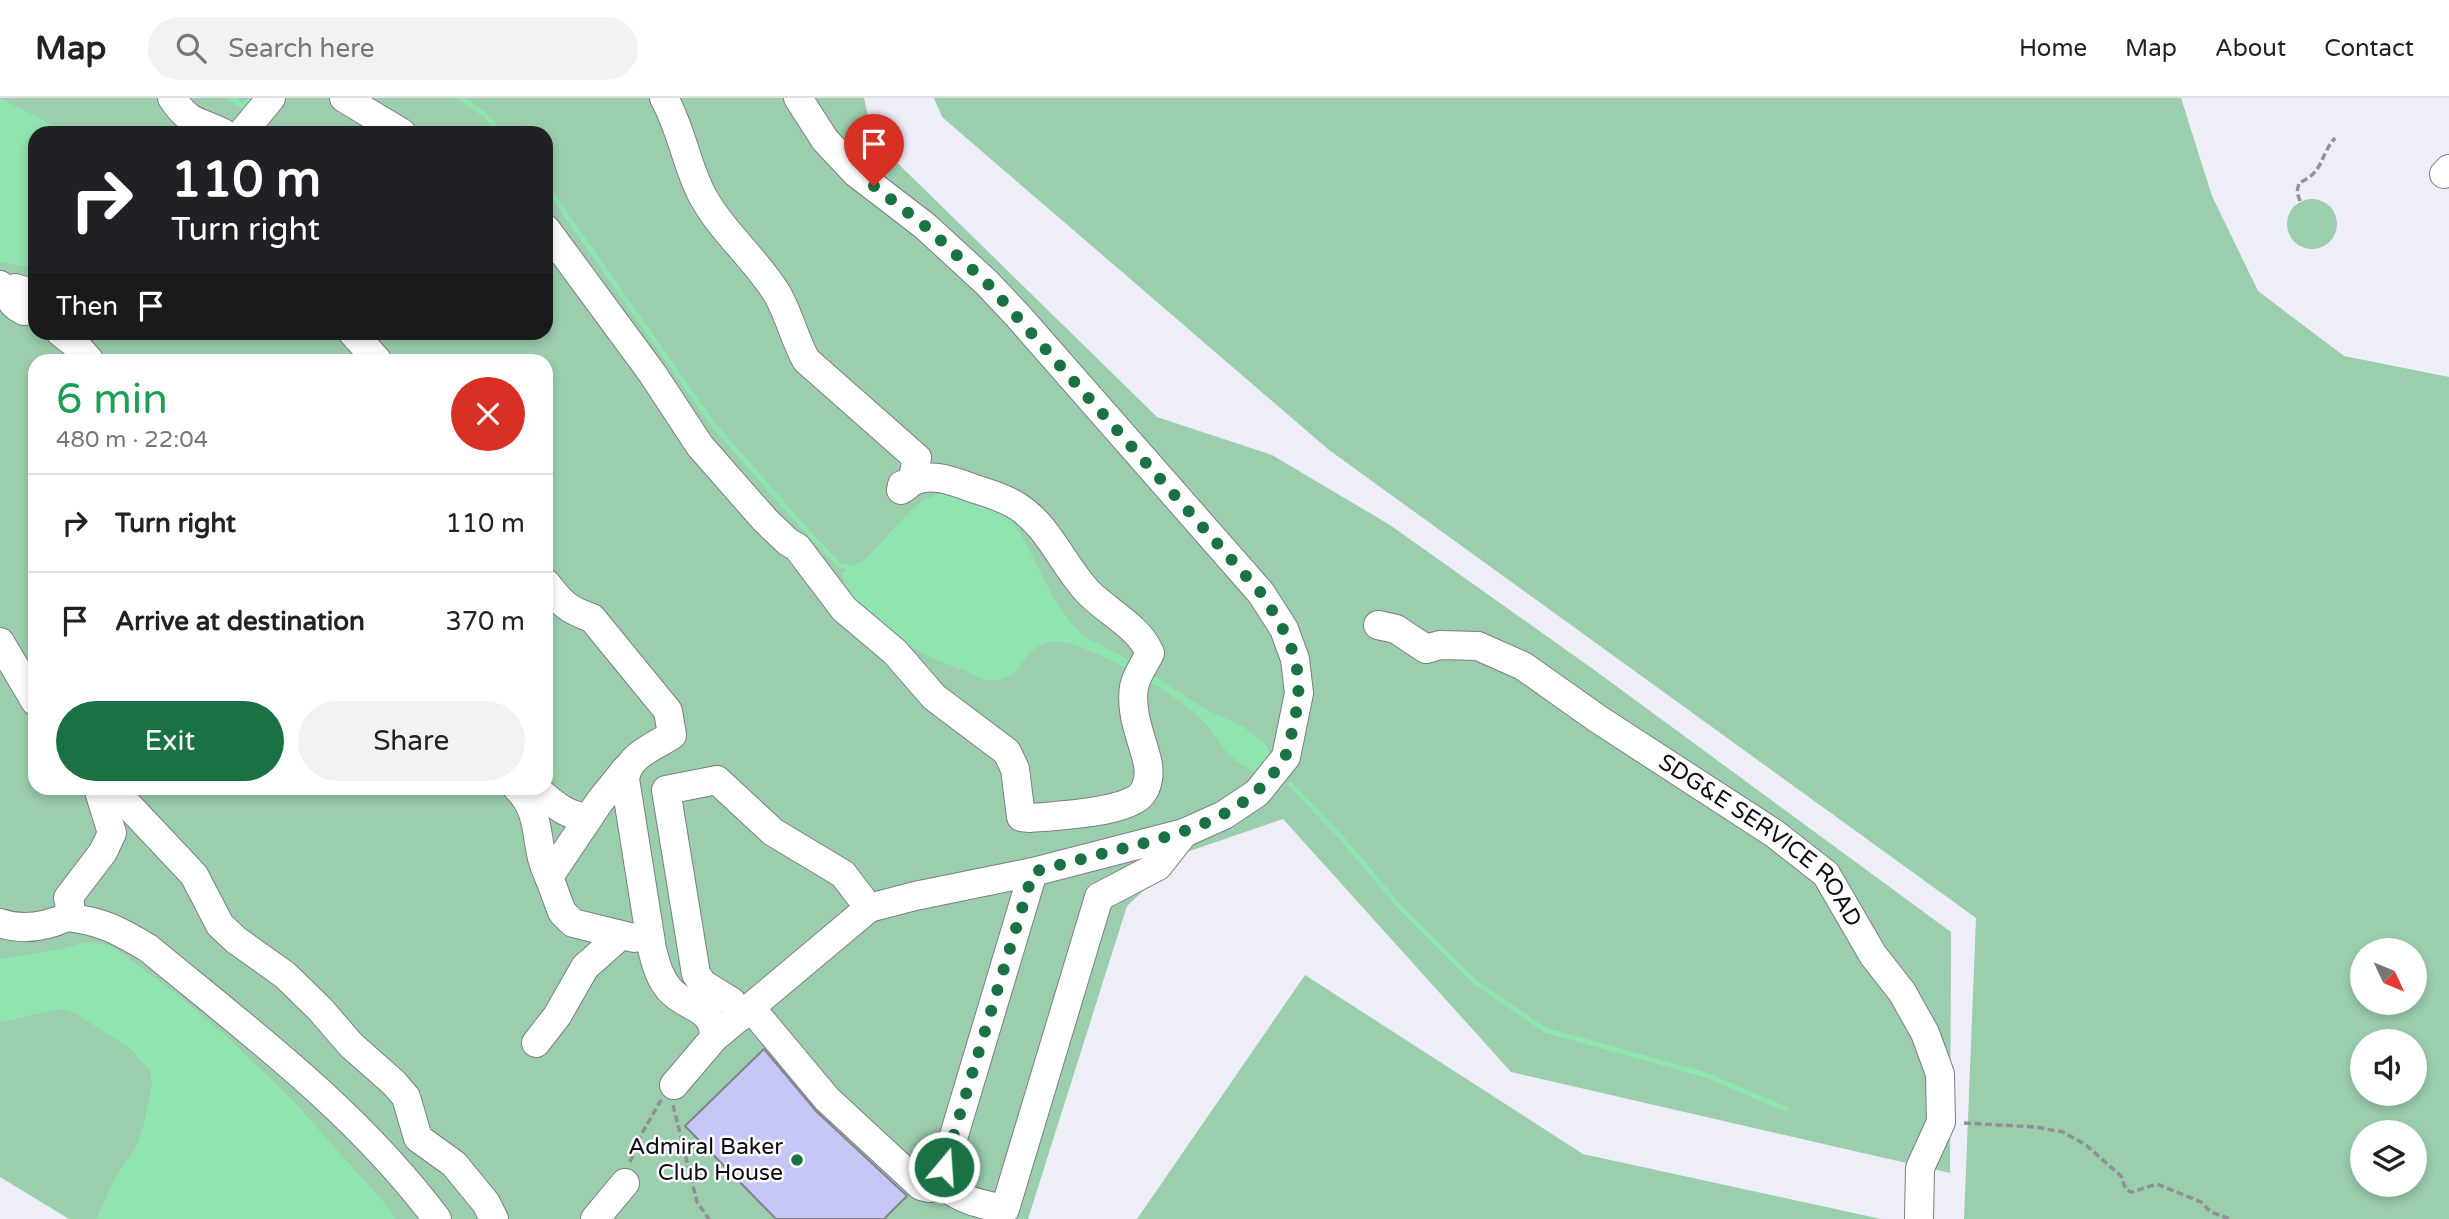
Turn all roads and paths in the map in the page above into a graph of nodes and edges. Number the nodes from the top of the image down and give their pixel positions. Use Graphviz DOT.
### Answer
graph roads {
  1 [pos="172,98"];
  2 [pos="271,98"];
  3 [pos="344,98"];
  4 [pos="664,98"];
  5 [pos="798,98"];
  6 [pos="204,126"];
  7 [pos="248,126"];
  8 [pos="390,126"];
  9 [pos="2334,138"];
  10 [pos="2300,201"];
  11 [pos="553,239"];
  12 [pos="3,288"];
  13 [pos="28,310"];
  14 [pos="70,340"];
  15 [pos="359,340"];
  16 [pos="84,354"];
  17 [pos="372,354"];
  18 [pos="553,592"];
  19 [pos="1378,625"];
  20 [pos="0,642"];
  21 [pos="28,689"];
  22 [pos="626,769"];
  23 [pos="100,795"];
  24 [pos="119,795"];
  25 [pos="525,795"];
  26 [pos="543,795"];
  27 [pos="589,818"];
  28 [pos="1184,832"];
  29 [pos="1033,872"];
  30 [pos="550,877"];
  31 [pos="869,908"];
  32 [pos="67,917"];
  33 [pos="0,923"];
  34 [pos="621,935"];
  35 [pos="651,942"];
  36 [pos="745,1013"];
  37 [pos="714,1038"];
  38 [pos="536,1042"];
  39 [pos="674,1085"];
  40 [pos="1941,1122"];
  41 [pos="939,1181"];
  42 [pos="625,1183"];
  43 [pos="437,1219"];
  44 [pos="494,1219"];
  45 [pos="594,1219"];
  46 [pos="709,1219"];
  47 [pos="1919,1219"];
  48 [pos="2230,1219"];
  1 -- 6 [label="lane"];
  2 -- 7 [label="lane"];
  3 -- 8 [label="lane"];
  4 -- 11 [label="lane"];
  5 -- 28 [label="lane"];
  9 -- 10 [label="path"];
  12 -- 13 [label="lane"];
  14 -- 16 [label="lane"];
  15 -- 17 [label="lane"];
  18 -- 22 [label="lane"];
  19 -- 40 [label="lane, SDG&E SERVICE ROAD"];
  20 -- 21 [label="lane"];
  22 -- 27 [label="lane"];
  22 -- 35 [label="lane"];
  23 -- 32 [label="lane"];
  24 -- 44 [label="lane"];
  25 -- 30 [label="lane"];
  26 -- 27 [label="lane"];
  27 -- 30 [label="lane"];
  28 -- 29 [label="lane"];
  28 -- 41 [label="lane"];
  29 -- 31 [label="lane"];
  29 -- 41 [label="lane"];
  30 -- 34 [label="lane"];
  31 -- 36 [label="lane"];
  31 -- 36 [label="lane"];
  32 -- 33 [label="lane"];
  32 -- 43 [label="lane"];
  34 -- 35 [label="lane"];
  34 -- 38 [label="lane"];
  35 -- 37 [label="lane"];
  36 -- 37 [label="lane"];
  36 -- 41 [label="lane"];
  37 -- 39 [label="lane"];
  39 -- 42 [label="path"];
  39 -- 46 [label="path"];
  40 -- 47 [label="lane, SDG&E SERVICE ROAD"];
  40 -- 48 [label="path"];
  42 -- 45 [label="lane"];
}
